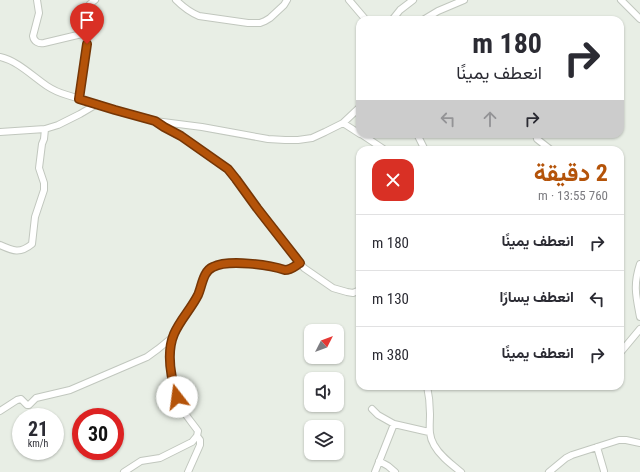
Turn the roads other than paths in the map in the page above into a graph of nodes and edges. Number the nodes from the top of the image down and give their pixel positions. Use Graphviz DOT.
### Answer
graph roads {
  1 [pos="37,0"];
  2 [pos="95,0"];
  3 [pos="176,0"];
  4 [pos="287,0"];
  5 [pos="349,0"];
  6 [pos="413,0"];
  7 [pos="464,0"];
  8 [pos="621,0"];
  9 [pos="363,16"];
  10 [pos="395,16"];
  11 [pos="430,16"];
  12 [pos="640,19"];
  13 [pos="86,33"];
  14 [pos="0,57"];
  15 [pos="79,99"];
  16 [pos="97,104"];
  17 [pos="356,112"];
  18 [pos="155,121"];
  19 [pos="343,122"];
  20 [pos="46,129"];
  21 [pos="356,131"];
  22 [pos="0,132"];
  23 [pos="366,138"];
  24 [pos="537,138"];
  25 [pos="379,146"];
  26 [pos="546,146"];
  27 [pos="0,245"];
  28 [pos="300,263"];
  29 [pos="640,264"];
  30 [pos="356,292"];
  31 [pos="640,317"];
  32 [pos="640,329"];
  33 [pos="174,336"];
  34 [pos="624,348"];
  35 [pos="427,390"];
  36 [pos="372,409"];
  37 [pos="0,411"];
  38 [pos="394,424"];
  39 [pos="429,432"];
  40 [pos="197,436"];
  41 [pos="640,443"];
  42 [pos="598,447"];
  43 [pos="379,461"];
  44 [pos="124,472"];
  45 [pos="188,472"];
  46 [pos="374,472"];
  47 [pos="395,472"];
  48 [pos="461,472"];
  49 [pos="549,472"];
  50 [pos="604,472"];
  1 -- 13 [label="street"];
  2 -- 13 [label="street"];
  3 -- 4 [label="street"];
  5 -- 9 [label="street"];
  6 -- 10 [label="street"];
  7 -- 11 [label="street"];
  8 -- 12 [label="street"];
  13 -- 15 [label="street"];
  14 -- 15 [label="street"];
  15 -- 16 [label="street"];
  16 -- 18 [label="street"];
  16 -- 20 [label="street"];
  17 -- 19 [label="street"];
  18 -- 19 [label="street"];
  18 -- 28 [label="street"];
  19 -- 21 [label="street"];
  20 -- 22 [label="street"];
  20 -- 27 [label="street"];
  23 -- 25 [label="street"];
  24 -- 26 [label="street"];
  28 -- 30 [label="street"];
  28 -- 33 [label="street"];
  29 -- 31 [label="street"];
  32 -- 34 [label="street"];
  33 -- 37 [label="street"];
  33 -- 40 [label="street"];
  35 -- 39 [label="street"];
  36 -- 38 [label="street"];
  38 -- 39 [label="street"];
  38 -- 43 [label="street"];
  39 -- 48 [label="street"];
  40 -- 44 [label="street"];
  40 -- 45 [label="street"];
  41 -- 42 [label="street"];
  42 -- 49 [label="street"];
  42 -- 50 [label="street"];
  43 -- 46 [label="street"];
  43 -- 47 [label="street"];
}
